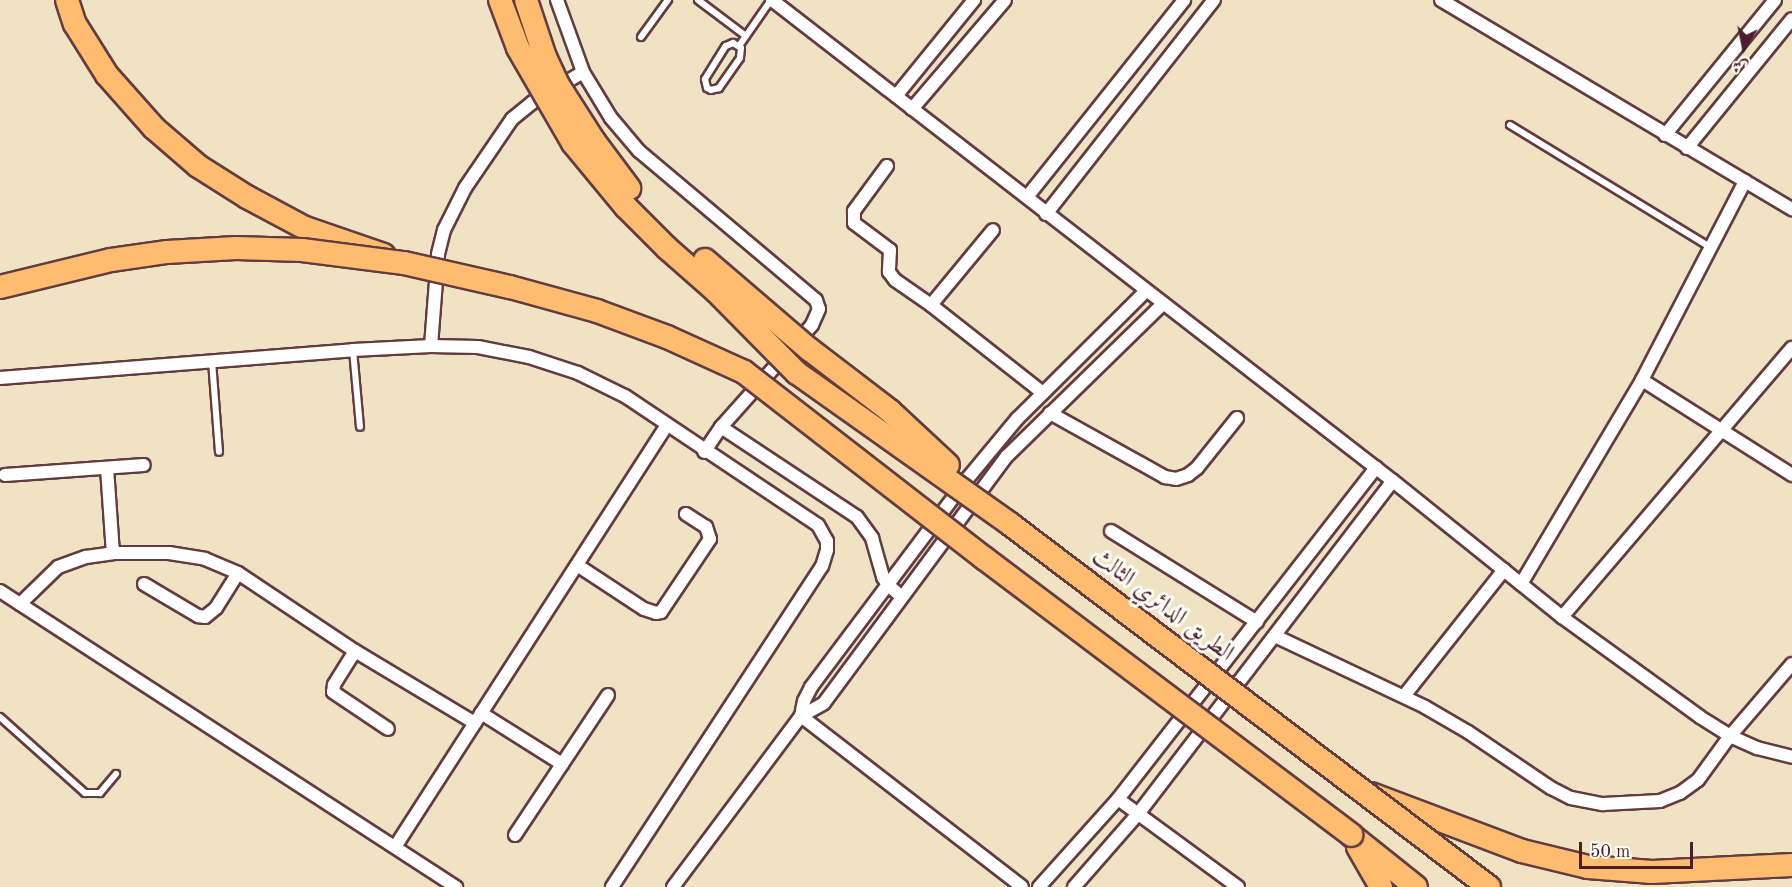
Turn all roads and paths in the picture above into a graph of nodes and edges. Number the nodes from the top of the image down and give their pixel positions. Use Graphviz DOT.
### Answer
graph roads {
  1 [pos="67,0"];
  2 [pos="500,0"];
  3 [pos="526,0"];
  4 [pos="557,0"];
  5 [pos="668,0"];
  6 [pos="698,0"];
  7 [pos="772,0"];
  8 [pos="974,0"];
  9 [pos="1005,0"];
  10 [pos="1184,0"];
  11 [pos="1214,0"];
  12 [pos="1441,0"];
  13 [pos="1775,0"];
  14 [pos="1792,19"];
  15 [pos="746,36"];
  16 [pos="641,37"];
  17 [pos="739,46"];
  18 [pos="583,72"];
  19 [pos="896,96"];
  20 [pos="912,109"];
  21 [pos="1510,125"];
  22 [pos="1665,135"];
  23 [pos="1687,148"];
  24 [pos="887,166"];
  25 [pos="1745,181"];
  26 [pos="1027,197"];
  27 [pos="1792,209"];
  28 [pos="1046,214"];
  29 [pos="993,230"];
  30 [pos="1711,247"];
  31 [pos="404,262"];
  32 [pos="0,287"];
  33 [pos="1146,291"];
  34 [pos="1163,304"];
  35 [pos="931,305"];
  36 [pos="431,346"];
  37 [pos="1792,348"];
  38 [pos="352,350"];
  39 [pos="212,361"];
  40 [pos="0,378"];
  41 [pos="1642,380"];
  42 [pos="1043,393"];
  43 [pos="1050,413"];
  44 [pos="1238,418"];
  45 [pos="668,425"];
  46 [pos="360,427"];
  47 [pos="721,427"];
  48 [pos="1722,430"];
  49 [pos="219,452"];
  50 [pos="704,452"];
  51 [pos="144,465"];
  52 [pos="1376,467"];
  53 [pos="107,468"];
  54 [pos="5,475"];
  55 [pos="1792,475"];
  56 [pos="1393,481"];
  57 [pos="686,514"];
  58 [pos="1010,524"];
  59 [pos="1111,531"];
  60 [pos="113,553"];
  61 [pos="577,565"];
  62 [pos="1504,570"];
  63 [pos="238,573"];
  64 [pos="144,584"];
  65 [pos="1521,584"];
  66 [pos="888,585"];
  67 [pos="0,591"];
  68 [pos="902,597"];
  69 [pos="20,603"];
  70 [pos="1563,617"];
  71 [pos="1257,622"];
  72 [pos="1275,636"];
  73 [pos="355,651"];
  74 [pos="1792,664"];
  75 [pos="608,695"];
  76 [pos="1404,696"];
  77 [pos="801,716"];
  78 [pos="0,717"];
  79 [pos="478,718"];
  80 [pos="388,729"];
  81 [pos="1730,736"];
  82 [pos="1792,757"];
  83 [pos="562,764"];
  84 [pos="116,774"];
  85 [pos="1356,789"];
  86 [pos="1118,799"];
  87 [pos="1138,814"];
  88 [pos="515,835"];
  89 [pos="1351,835"];
  90 [pos="395,847"];
  91 [pos="1792,865"];
  92 [pos="456,887"];
  93 [pos="612,887"];
  94 [pos="673,887"];
  95 [pos="1022,887"];
  96 [pos="1039,887"];
  97 [pos="1074,887"];
  98 [pos="1238,887"];
  99 [pos="1381,887"];
  100 [pos="1416,887"];
  101 [pos="1489,887"];
  1 -- 31 [label="highway, bridge"];
  2 -- 58 [label="highway, الطريق الدائري الثالث, bridge"];
  3 -- 58 [label="highway, bridge"];
  4 -- 18 [label="street"];
  5 -- 16 [label="lane"];
  6 -- 15 [label="lane"];
  7 -- 15 [label="lane"];
  7 -- 19 [label="street"];
  8 -- 19 [label="street"];
  9 -- 20 [label="street"];
  10 -- 26 [label="street"];
  11 -- 28 [label="street"];
  12 -- 22 [label="street"];
  13 -- 22 [label="street"];
  14 -- 23 [label="street"];
  15 -- 17 [label="lane"];
  17 -- 17 [label="lane"];
  18 -- 36 [label="street"];
  18 -- 47 [label="street"];
  19 -- 20 [label="street"];
  20 -- 26 [label="street"];
  21 -- 30 [label="lane"];
  22 -- 23 [label="street"];
  23 -- 25 [label="street"];
  24 -- 35 [label="street"];
  25 -- 27 [label="street"];
  25 -- 30 [label="street"];
  26 -- 28 [label="street"];
  28 -- 33 [label="street"];
  29 -- 35 [label="street"];
  30 -- 41 [label="street"];
  31 -- 32 [label="highway, bridge"];
  31 -- 89 [label="highway, bridge"];
  33 -- 34 [label="street"];
  33 -- 42 [label="street"];
  34 -- 43 [label="street"];
  34 -- 52 [label="street"];
  35 -- 42 [label="street"];
  36 -- 38 [label="street"];
  36 -- 45 [label="street"];
  37 -- 48 [label="street"];
  38 -- 39 [label="street"];
  38 -- 46 [label="lane"];
  39 -- 40 [label="street"];
  39 -- 49 [label="lane"];
  41 -- 48 [label="street"];
  41 -- 65 [label="street"];
  42 -- 66 [label="street"];
  43 -- 44 [label="street"];
  43 -- 68 [label="street"];
  45 -- 50 [label="street"];
  45 -- 61 [label="street"];
  47 -- 50 [label="street"];
  47 -- 66 [label="street"];
  48 -- 55 [label="street"];
  48 -- 70 [label="street"];
  50 -- 93 [label="street"];
  51 -- 53 [label="street"];
  52 -- 56 [label="street"];
  52 -- 71 [label="street"];
  53 -- 54 [label="street"];
  53 -- 60 [label="street"];
  56 -- 62 [label="street"];
  56 -- 72 [label="street"];
  57 -- 61 [label="street"];
  58 -- 85 [label="highway, الطريق الدائري الثالث, bridge"];
  59 -- 71 [label="street"];
  60 -- 63 [label="street"];
  60 -- 69 [label="street"];
  61 -- 79 [label="street"];
  62 -- 65 [label="street"];
  62 -- 76 [label="street"];
  63 -- 64 [label="street"];
  63 -- 73 [label="street"];
  65 -- 70 [label="street"];
  66 -- 68 [label="street"];
  66 -- 77 [label="street"];
  67 -- 69 [label="street"];
  68 -- 77 [label="street"];
  69 -- 90 [label="street"];
  70 -- 81 [label="street"];
  71 -- 86 [label="street"];
  72 -- 76 [label="street"];
  72 -- 87 [label="street"];
  73 -- 79 [label="street"];
  73 -- 80 [label="street"];
  74 -- 81 [label="street"];
  75 -- 83 [label="street"];
  76 -- 81 [label="street"];
  77 -- 94 [label="street"];
  77 -- 95 [label="street"];
  78 -- 84 [label="lane"];
  79 -- 83 [label="street"];
  79 -- 90 [label="street"];
  81 -- 82 [label="street"];
  83 -- 88 [label="street"];
  85 -- 91 [label="highway, bridge"];
  85 -- 101 [label="highway, الطريق الدائري الثالث, bridge"];
  86 -- 87 [label="street"];
  86 -- 96 [label="street"];
  87 -- 97 [label="street"];
  87 -- 98 [label="street"];
  89 -- 99 [label="highway"];
  89 -- 100 [label="highway"];
  90 -- 92 [label="street"];
}
